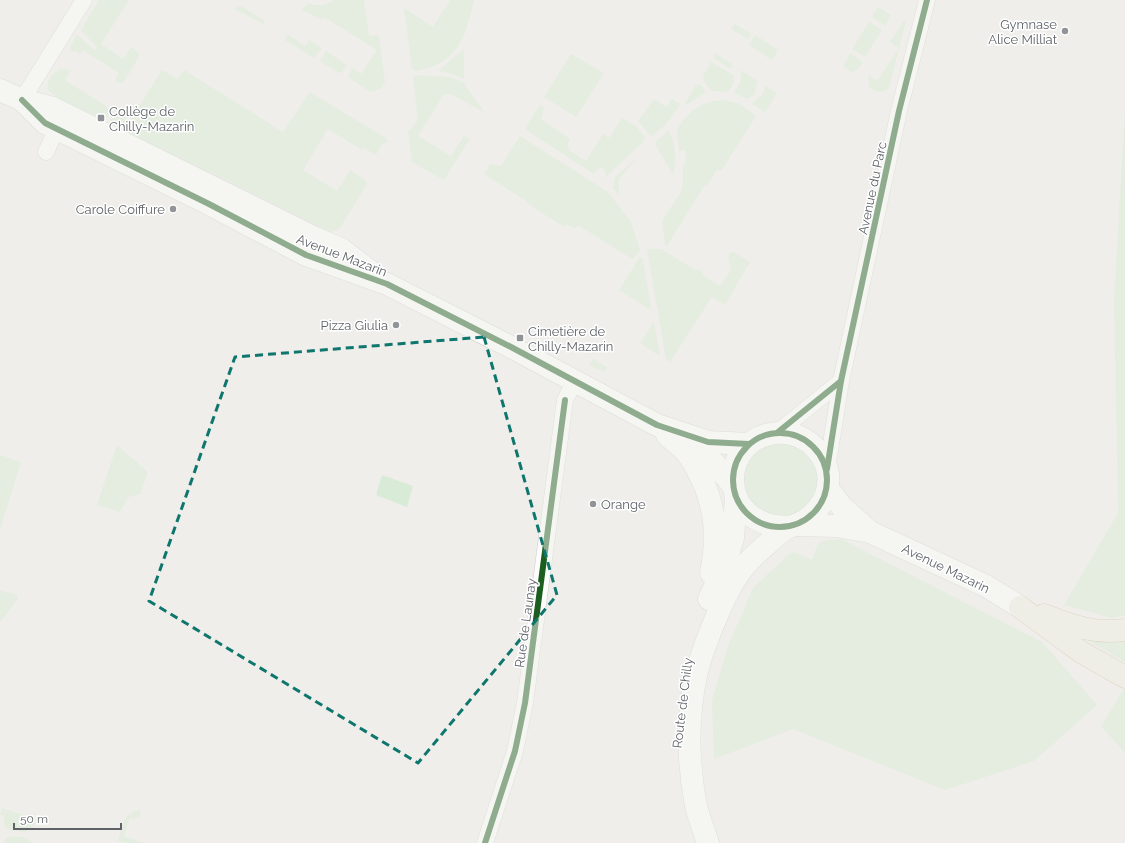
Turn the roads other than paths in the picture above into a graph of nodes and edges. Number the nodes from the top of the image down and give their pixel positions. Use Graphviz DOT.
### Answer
graph roads {
  1 [pos="84,0"];
  2 [pos="927,0"];
  3 [pos="0,90"];
  4 [pos="22,100"];
  5 [pos="60,121"];
  6 [pos="46,152"];
  7 [pos="575,381"];
  8 [pos="841,381"];
  9 [pos="662,430"];
  10 [pos="778,432"];
  11 [pos="749,444"];
  12 [pos="827,479"];
  13 [pos="734,490"];
  14 [pos="792,526"];
  15 [pos="870,532"];
  16 [pos="1020,607"];
  17 [pos="704,611"];
  18 [pos="1125,630"];
  19 [pos="1125,677"];
  20 [pos="485,843"];
  21 [pos="693,843"];
  22 [pos="708,843"];
  1 -- 4 [label="street"];
  2 -- 8 [label="street, Avenue du Parc"];
  3 -- 4 [label="main road, Avenue Mazarin"];
  4 -- 5 [label="main road, Avenue Mazarin"];
  5 -- 6 [label="street"];
  5 -- 7 [label="main road, Avenue Mazarin"];
  7 -- 9 [label="main road, Avenue Mazarin"];
  7 -- 20 [label="street, Rue de Launay"];
  8 -- 10 [label="street"];
  8 -- 12 [label="street, Avenue du Parc"];
  9 -- 11 [label="main road, Avenue Mazarin"];
  9 -- 13 [label="main road, Avenue Mazarin"];
  9 -- 17 [label="main road"];
  10 -- 11 [label="main road"];
  10 -- 12 [label="main road"];
  11 -- 13 [label="main road"];
  12 -- 14 [label="main road"];
  12 -- 15 [label="main road, Avenue Mazarin"];
  13 -- 14 [label="main road"];
  13 -- 17 [label="main road, Route de Chilly"];
  14 -- 15 [label="main road, Avenue Mazarin"];
  14 -- 22 [label="main road, Route de Chilly"];
  15 -- 16 [label="main road, Avenue Mazarin"];
  16 -- 18 [label="highway"];
  16 -- 19 [label="highway"];
  17 -- 21 [label="main road, Route de Chilly"];
}
